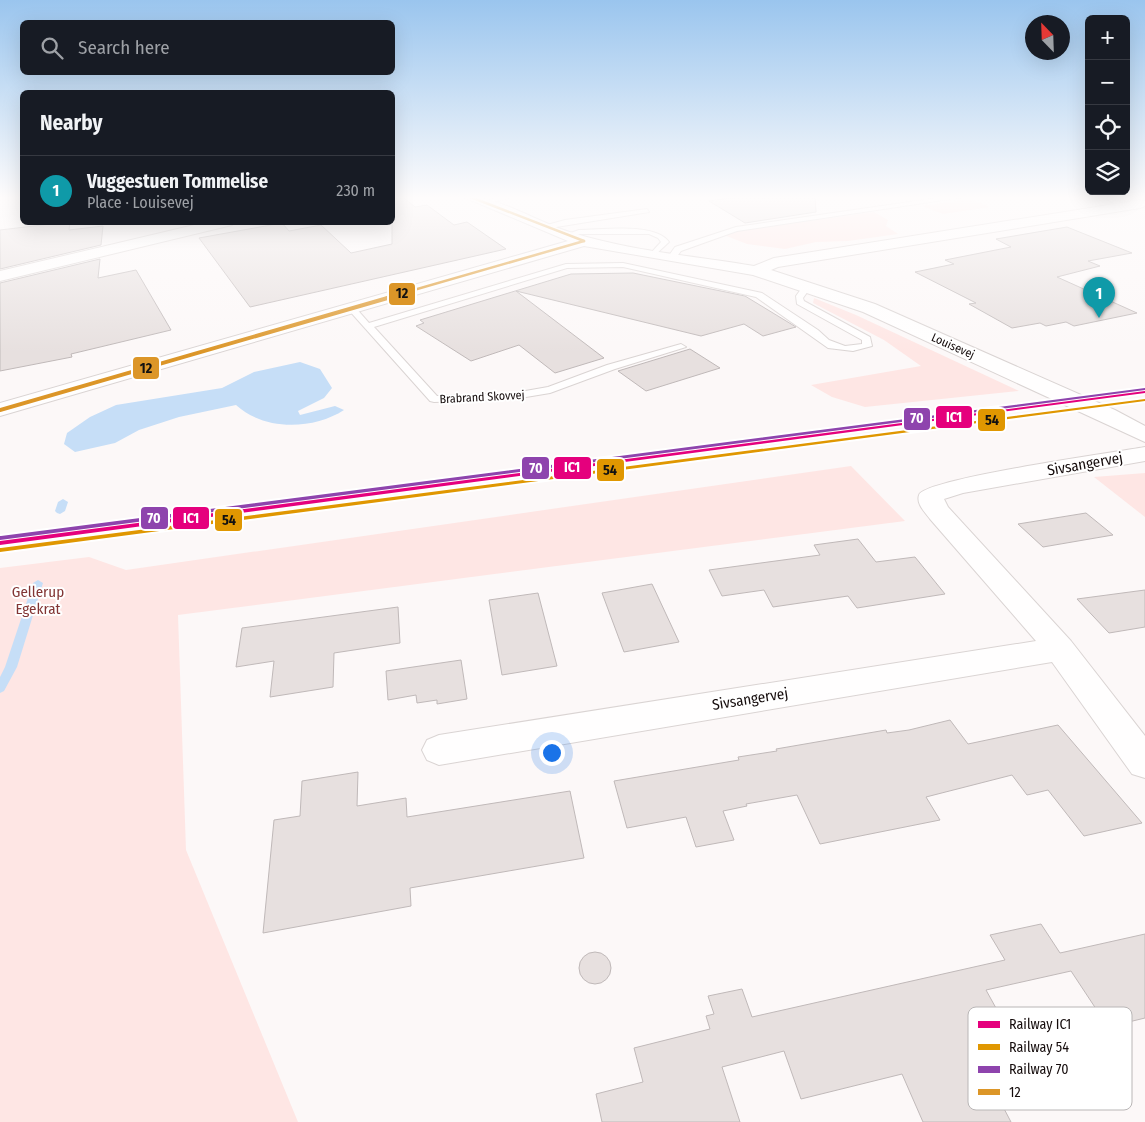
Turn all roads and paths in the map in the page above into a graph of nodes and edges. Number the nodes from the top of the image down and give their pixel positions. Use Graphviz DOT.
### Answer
graph roads {
  1 [pos="116,248"];
  2 [pos="562,248"];
  3 [pos="621,248"];
  4 [pos="659,248"];
  5 [pos="680,248"];
  6 [pos="865,248"];
  7 [pos="654,254"];
  8 [pos="672,257"];
  9 [pos="756,271"];
  10 [pos="0,276"];
  11 [pos="807,287"];
  12 [pos="351,308"];
  13 [pos="368,326"];
  14 [pos="681,347"];
  15 [pos="0,410"];
  16 [pos="1145,435"];
  17 [pos="1145,454"];
  18 [pos="1060,649"];
  19 [pos="439,750"];
  20 [pos="1145,764"];
  1 -- 10 [label="street"];
  2 -- 12 [label="street"];
  3 -- 7 [label="street, Louisevej"];
  4 -- 7 [label="lane"];
  5 -- 8 [label="lane"];
  6 -- 9 [label="street"];
  7 -- 8 [label="street, Louisevej"];
  8 -- 9 [label="street, Louisevej"];
  9 -- 11 [label="street, Louisevej"];
  11 -- 13 [label="lane"];
  11 -- 16 [label="street, Louisevej"];
  12 -- 13 [label="lane, Brabrand Skovvej"];
  12 -- 15 [label="street"];
  13 -- 14 [label="lane, Brabrand Skovvej"];
  17 -- 18 [label="street, Sivsangervej"];
  18 -- 19 [label="street, Sivsangervej"];
  18 -- 20 [label="street, Sivsangervej"];
}
